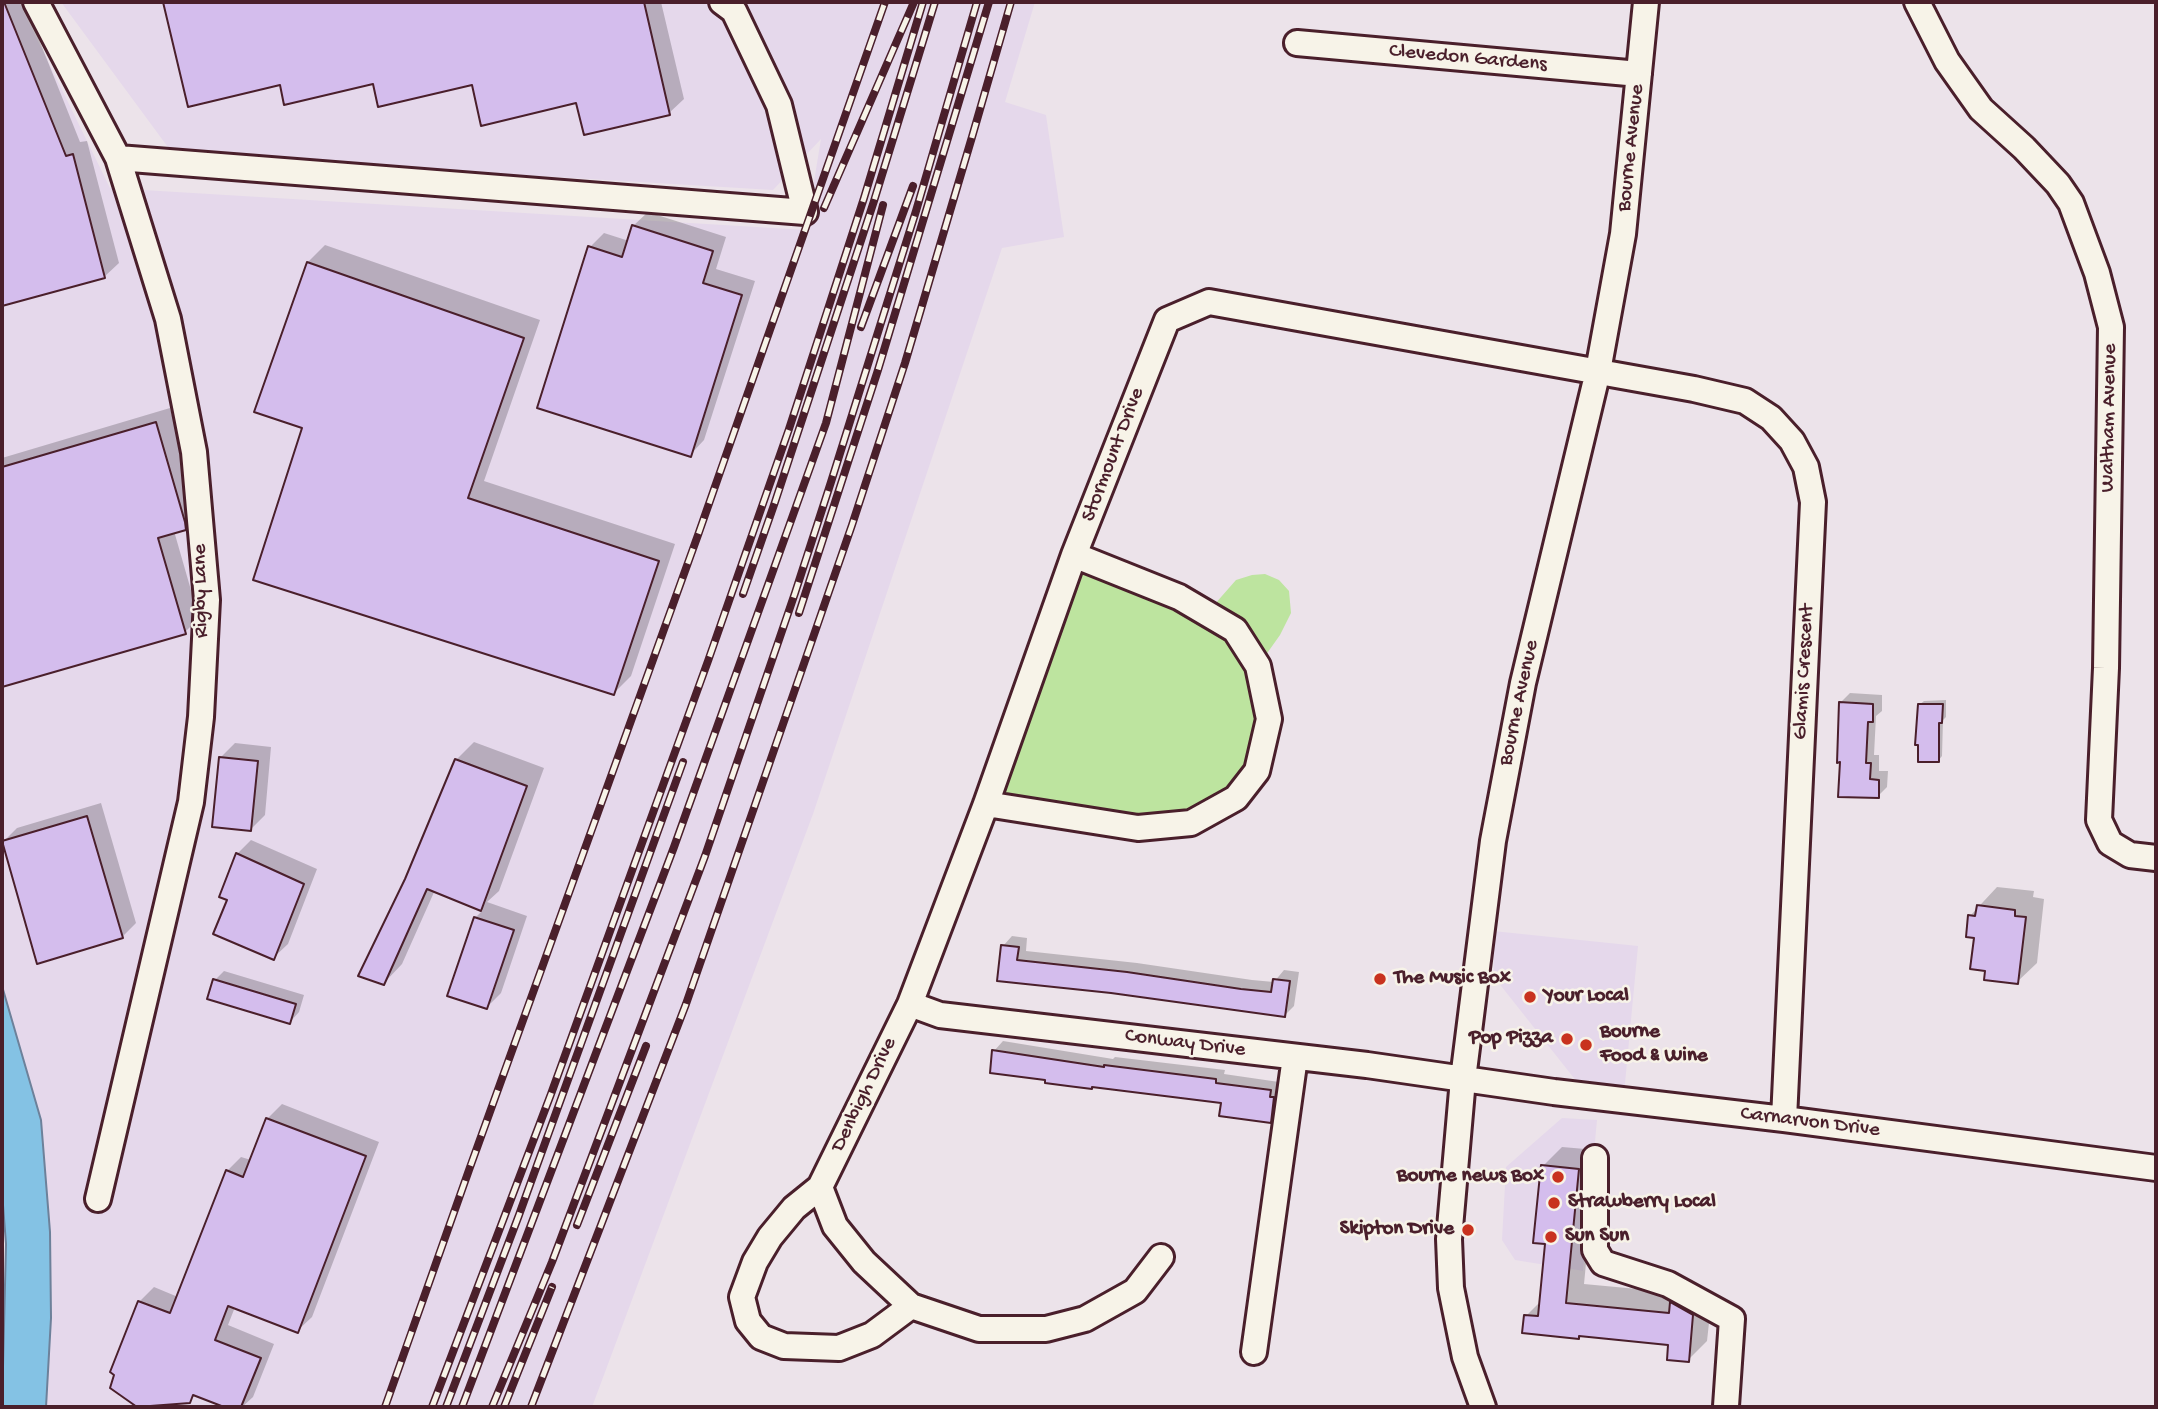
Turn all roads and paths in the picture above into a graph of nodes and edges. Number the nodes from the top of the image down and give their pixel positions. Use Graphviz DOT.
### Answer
graph roads {
  1 [pos="36,2"];
  2 [pos="722,2"];
  3 [pos="1646,2"];
  4 [pos="1917,2"];
  5 [pos="1297,43"];
  6 [pos="1639,74"];
  7 [pos="118,158"];
  8 [pos="1598,371"];
  9 [pos="1074,555"];
  10 [pos="986,804"];
  11 [pos="2156,859"];
  12 [pos="909,1004"];
  13 [pos="1295,1057"];
  14 [pos="1463,1079"];
  15 [pos="1784,1119"];
  16 [pos="1595,1158"];
  17 [pos="2156,1168"];
  18 [pos="820,1187"];
  19 [pos="98,1199"];
  20 [pos="1161,1257"];
  21 [pos="911,1306"];
  22 [pos="1254,1352"];
  23 [pos="1483,1407"];
  24 [pos="1728,1407"];
  1 -- 7 [label="street, Rigby Lane"];
  2 -- 7 [label="street"];
  3 -- 6 [label="street, Bourne Avenue"];
  4 -- 11 [label="street, Waltham Avenue"];
  5 -- 6 [label="street, Clevedon Gardens"];
  6 -- 8 [label="street, Bourne Avenue"];
  7 -- 19 [label="street, Rigby Lane"];
  8 -- 9 [label="street, Stormount Drive"];
  8 -- 14 [label="street, Bourne Avenue"];
  8 -- 15 [label="street, Glamis Crescent"];
  9 -- 10 [label="street, Stormount Drive"];
  9 -- 10 [label="street"];
  10 -- 12 [label="street, Stormount Drive"];
  12 -- 13 [label="street, Conway Drive"];
  12 -- 18 [label="street, Denbigh Drive"];
  13 -- 14 [label="street, Conway Drive"];
  13 -- 22 [label="street"];
  14 -- 15 [label="street, Carnarvon Drive"];
  14 -- 23 [label="street, Bourne Avenue"];
  15 -- 17 [label="street, Carnarvon Drive"];
  16 -- 24 [label="street"];
  18 -- 21 [label="street"];
  18 -- 21 [label="street, Denbigh Drive"];
  20 -- 21 [label="street"];
}
